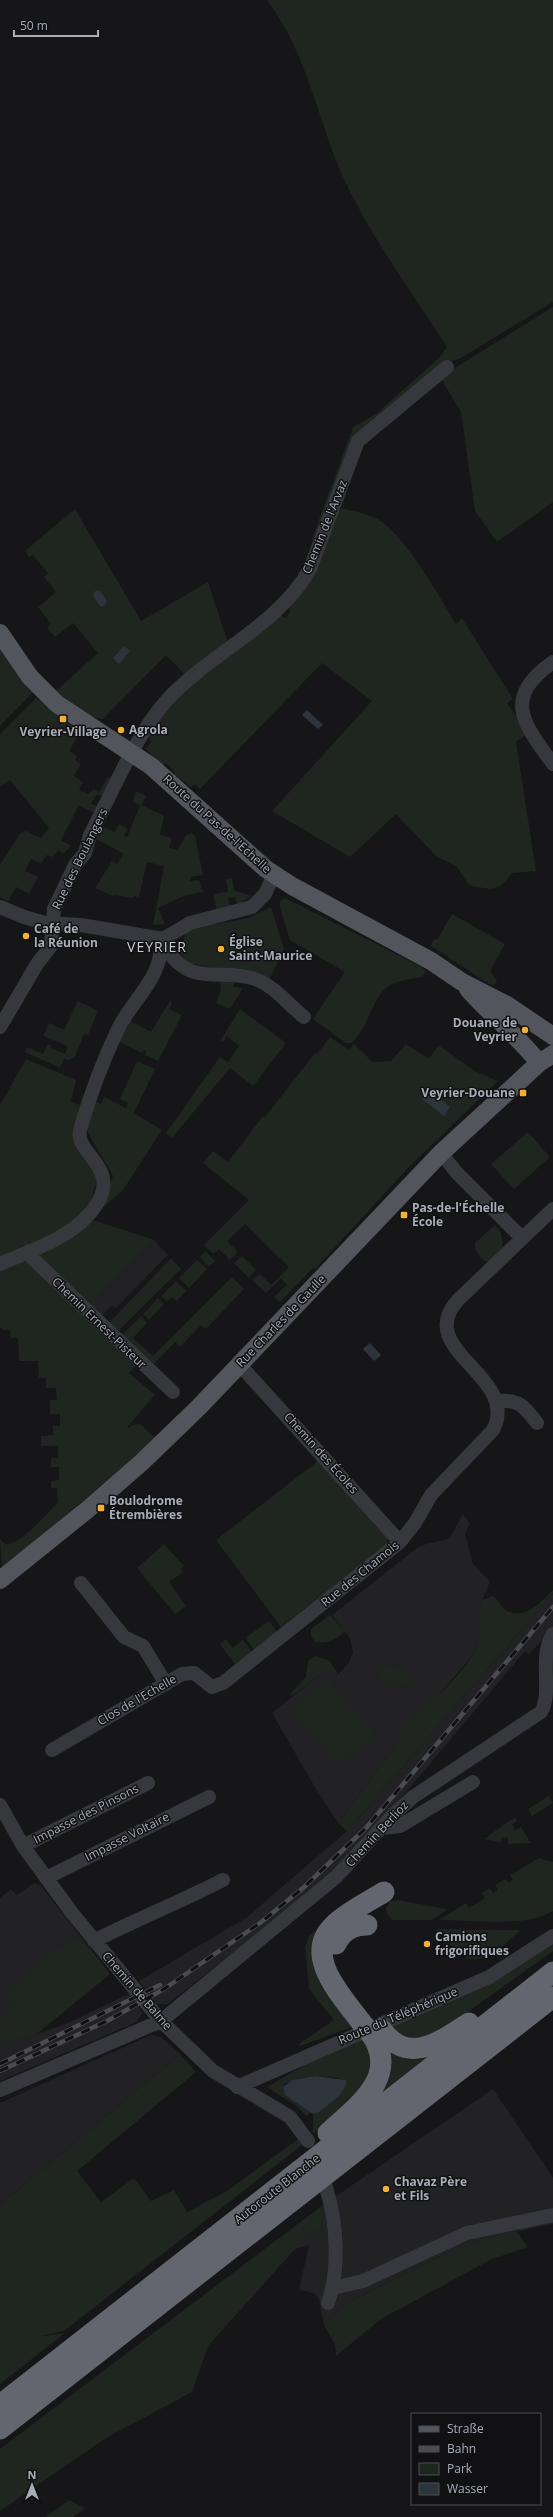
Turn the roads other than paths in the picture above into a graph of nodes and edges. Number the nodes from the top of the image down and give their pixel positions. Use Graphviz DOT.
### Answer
graph roads {
  1 [pos="447,367"];
  2 [pos="0,633"];
  3 [pos="553,662"];
  4 [pos="133,753"];
  5 [pos="553,764"];
  6 [pos="274,874"];
  7 [pos="0,906"];
  8 [pos="53,924"];
  9 [pos="170,937"];
  10 [pos="156,939"];
  11 [pos="164,953"];
  12 [pos="462,982"];
  13 [pos="304,1017"];
  14 [pos="0,1027"];
  15 [pos="553,1036"];
  16 [pos="546,1059"];
  17 [pos="442,1153"];
  18 [pos="553,1209"];
  19 [pos="522,1238"];
  20 [pos="29,1251"];
  21 [pos="0,1264"];
  22 [pos="240,1364"];
  23 [pos="173,1392"];
  24 [pos="497,1401"];
  25 [pos="537,1423"];
  26 [pos="400,1542"];
  27 [pos="0,1580"];
  28 [pos="82,1583"];
  29 [pos="553,1634"];
  30 [pos="223,1683"];
  31 [pos="166,1684"];
  32 [pos="52,1750"];
  33 [pos="148,1782"];
  34 [pos="473,1782"];
  35 [pos="209,1797"];
  36 [pos="0,1805"];
  37 [pos="382,1828"];
  38 [pos="24,1846"];
  39 [pos="46,1878"];
  40 [pos="223,1880"];
  41 [pos="384,1892"];
  42 [pos="367,1926"];
  43 [pos="553,1936"];
  44 [pos="94,1941"];
  45 [pos="553,1967"];
  46 [pos="553,1972"];
  47 [pos="553,1997"];
  48 [pos="161,2021"];
  49 [pos="371,2026"];
  50 [pos="237,2087"];
  51 [pos="0,2090"];
  52 [pos="308,2141"];
  53 [pos="326,2187"];
  54 [pos="553,2215"];
  55 [pos="218,2235"];
  56 [pos="333,2288"];
  57 [pos="328,2303"];
  58 [pos="0,2405"];
  59 [pos="0,2429"];
  1 -- 4 [label="street, Chemin de l'Arvaz"];
  2 -- 4 [label="main road, Route du Pas-de-l'Echelle"];
  3 -- 5 [label="street"];
  4 -- 6 [label="main road, Route du Pas-de-l'Echelle"];
  4 -- 8 [label="street, Rue des Boulangers"];
  6 -- 9 [label="street"];
  6 -- 12 [label="main road, Route du Pas-de-l'Echelle"];
  7 -- 8 [label="street"];
  8 -- 10 [label="street"];
  8 -- 14 [label="street, Rue des Boulangers"];
  9 -- 10 [label="street"];
  9 -- 11 [label="street"];
  10 -- 11 [label="street"];
  11 -- 13 [label="street"];
  11 -- 20 [label="street"];
  12 -- 15 [label="main road, Route du Pas-de-l'Echelle"];
  12 -- 16 [label="main road, Route du Pas-de-l'Echelle"];
  16 -- 17 [label="main road, Rue Charles de Gaulle"];
  17 -- 19 [label="street"];
  17 -- 22 [label="main road, Rue Charles de Gaulle"];
  18 -- 19 [label="street"];
  19 -- 24 [label="street"];
  20 -- 21 [label="street"];
  20 -- 23 [label="street, Chemin Ernest-Pisteur"];
  22 -- 26 [label="street, Chemin des Écoles"];
  22 -- 27 [label="main road, Rue Charles de Gaulle"];
  24 -- 25 [label="street"];
  24 -- 26 [label="street, Rue des Chamois"];
  26 -- 30 [label="street, Rue des Chamois"];
  28 -- 31 [label="street"];
  29 -- 37 [label="street, Chemin Berlioz"];
  30 -- 31 [label="street, Clos de l'Echelle"];
  31 -- 32 [label="street, Clos de l'Echelle"];
  33 -- 38 [label="street, Impasse des Pinsons"];
  34 -- 37 [label="street"];
  35 -- 39 [label="street, Impasse Voltaire"];
  36 -- 38 [label="street, Chemin de Balme"];
  37 -- 48 [label="street, Chemin Berlioz"];
  38 -- 39 [label="street, Chemin de Balme"];
  39 -- 44 [label="street, Chemin de Balme"];
  40 -- 44 [label="street"];
  41 -- 49 [label="highway"];
  42 -- 49 [label="highway"];
  43 -- 50 [label="street, Route du Téléphérique"];
  44 -- 48 [label="street, Chemin de Balme"];
  45 -- 49 [label="highway"];
  46 -- 55 [label="highway, Autoroute Blanche"];
  47 -- 59 [label="highway, Autoroute Blanche"];
  48 -- 50 [label="street, Chemin de Balme"];
  48 -- 51 [label="street, Chemin Berlioz"];
  49 -- 55 [label="highway"];
  50 -- 52 [label="street, Chemin de Balme"];
  53 -- 56 [label="street"];
  54 -- 56 [label="street"];
  55 -- 58 [label="highway, Autoroute Blanche"];
  56 -- 57 [label="street"];
}
